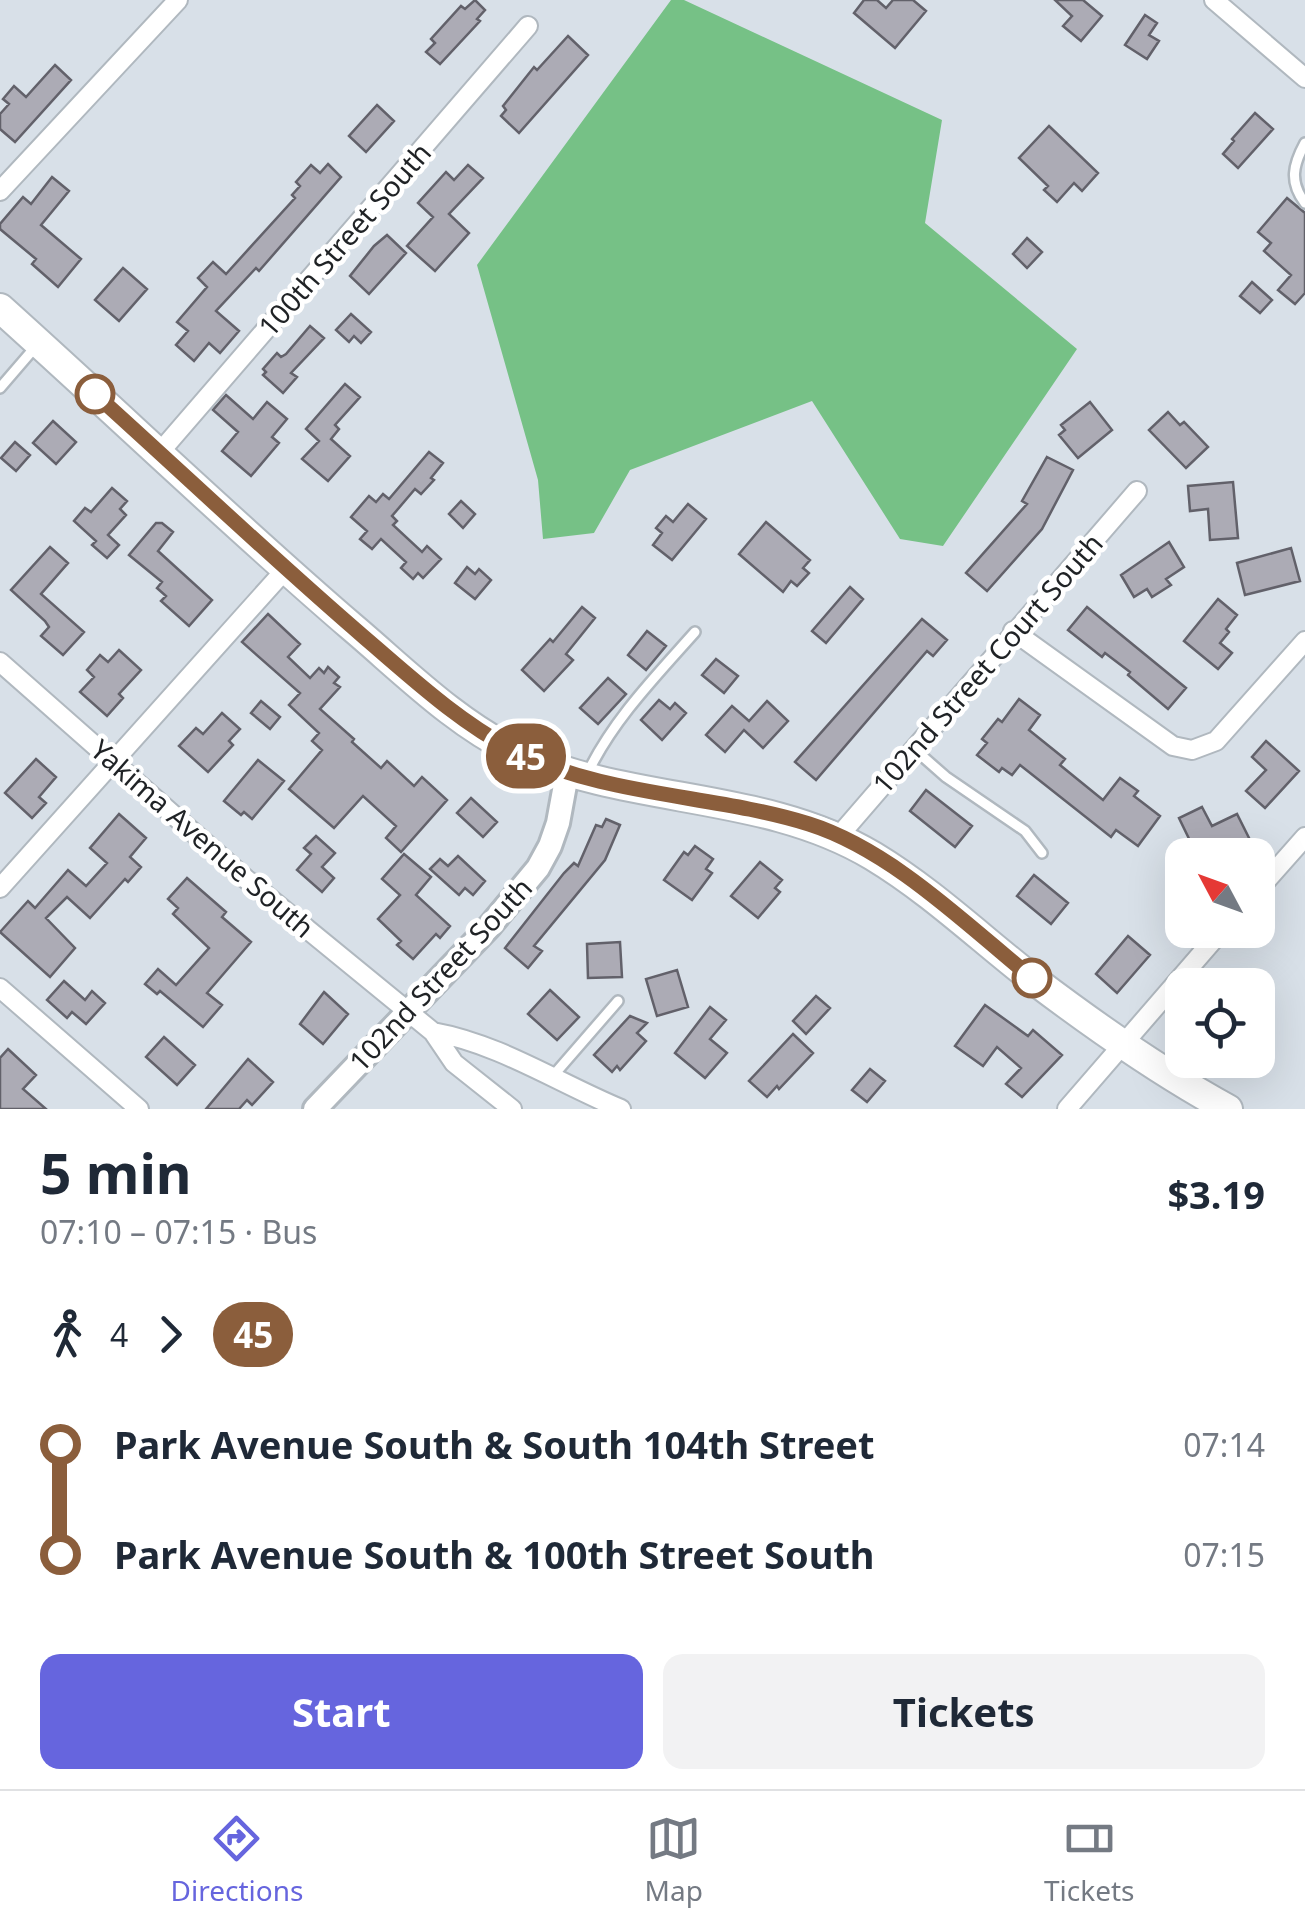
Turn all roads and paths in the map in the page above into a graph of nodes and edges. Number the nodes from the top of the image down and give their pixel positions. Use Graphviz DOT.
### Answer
graph roads {
  1 [pos="178,0"];
  2 [pos="1214,0"];
  3 [pos="528,26"];
  4 [pos="1305,78"];
  5 [pos="1305,143"];
  6 [pos="0,191"];
  7 [pos="1305,203"];
  8 [pos="0,308"];
  9 [pos="39,343"];
  10 [pos="0,388"];
  11 [pos="160,452"];
  12 [pos="1138,491"];
  13 [pos="285,570"];
  14 [pos="1013,631"];
  15 [pos="695,632"];
  16 [pos="1305,642"];
  17 [pos="0,662"];
  18 [pos="914,748"];
  19 [pos="116,762"];
  20 [pos="576,775"];
  21 [pos="838,837"];
  22 [pos="1305,837"];
  23 [pos="1042,852"];
  24 [pos="1275,871"];
  25 [pos="0,888"];
  26 [pos="1206,948"];
  27 [pos="0,988"];
  28 [pos="618,1001"];
  29 [pos="409,1012"];
  30 [pos="433,1032"];
  31 [pos="1122,1045"];
  32 [pos="552,1077"];
  33 [pos="139,1109"];
  34 [pos="315,1109"];
  35 [pos="512,1109"];
  36 [pos="620,1109"];
  37 [pos="1067,1109"];
  38 [pos="1228,1109"];
  1 -- 6 [label="street"];
  2 -- 4 [label="street"];
  3 -- 11 [label="street, 100th Street South"];
  5 -- 7 [label="lane"];
  8 -- 9 [label="main road"];
  9 -- 10 [label="lane"];
  9 -- 11 [label="main road"];
  11 -- 13 [label="main road"];
  12 -- 14 [label="street, 102nd Street Court South"];
  13 -- 19 [label="street"];
  13 -- 20 [label="main road"];
  14 -- 16 [label="street"];
  14 -- 18 [label="street, 102nd Street Court South"];
  15 -- 20 [label="lane"];
  17 -- 19 [label="street, Yakima Avenue South"];
  18 -- 21 [label="street, 102nd Street Court South"];
  18 -- 23 [label="lane"];
  19 -- 25 [label="street"];
  19 -- 29 [label="street, Yakima Avenue South"];
  20 -- 21 [label="main road"];
  20 -- 29 [label="street, 102nd Street South"];
  21 -- 31 [label="main road"];
  22 -- 24 [label="street"];
  26 -- 31 [label="street"];
  27 -- 33 [label="street"];
  28 -- 32 [label="lane"];
  29 -- 30 [label="street, Yakima Avenue South"];
  29 -- 34 [label="street, 102nd Street South"];
  30 -- 32 [label="street"];
  30 -- 35 [label="street"];
  31 -- 37 [label="street"];
  31 -- 38 [label="main road"];
  32 -- 36 [label="street"];
}
